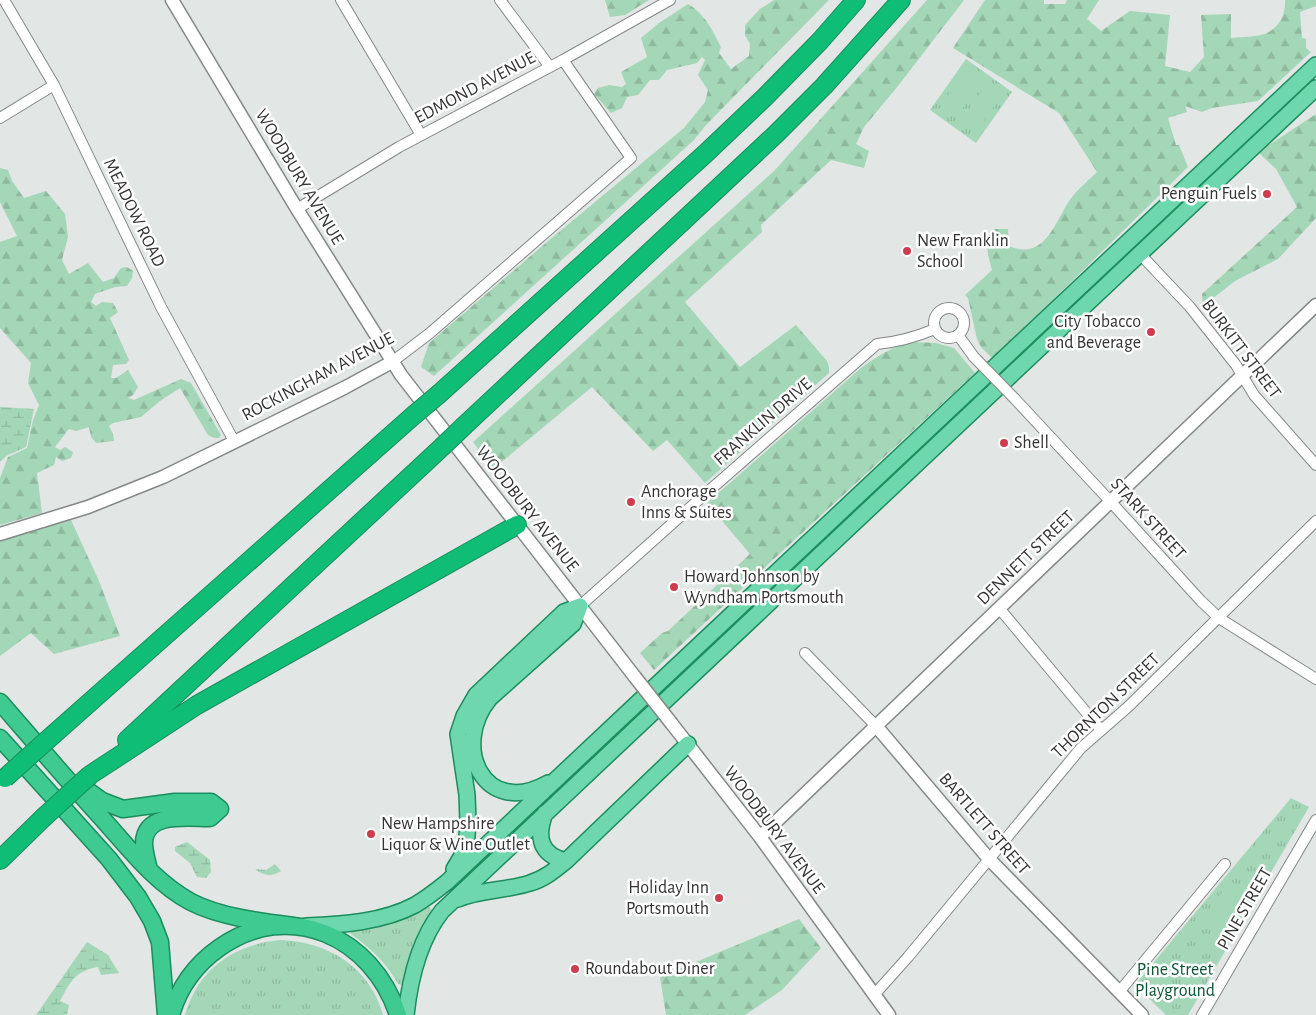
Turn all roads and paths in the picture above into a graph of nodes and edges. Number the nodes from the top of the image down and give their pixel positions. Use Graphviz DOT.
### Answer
graph roads {
  1 [pos="4,0"];
  2 [pos="172,0"];
  3 [pos="342,0"];
  4 [pos="500,0"];
  5 [pos="670,0"];
  6 [pos="856,0"];
  7 [pos="901,0"];
  8 [pos="563,60"];
  9 [pos="1316,65"];
  10 [pos="550,67"];
  11 [pos="54,85"];
  12 [pos="1316,88"];
  13 [pos="0,118"];
  14 [pos="422,135"];
  15 [pos="297,209"];
  16 [pos="1140,254"];
  17 [pos="1316,305"];
  18 [pos="936,329"];
  19 [pos="958,335"];
  20 [pos="392,362"];
  21 [pos="1242,376"];
  22 [pos="234,441"];
  23 [pos="1316,465"];
  24 [pos="1110,501"];
  25 [pos="1316,522"];
  26 [pos="517,525"];
  27 [pos="0,534"];
  28 [pos="580,606"];
  29 [pos="999,608"];
  30 [pos="1219,618"];
  31 [pos="805,653"];
  32 [pos="1316,679"];
  33 [pos="0,702"];
  34 [pos="877,727"];
  35 [pos="1101,730"];
  36 [pos="0,738"];
  37 [pos="688,744"];
  38 [pos="59,771"];
  39 [pos="566,771"];
  40 [pos="90,775"];
  41 [pos="3,781"];
  42 [pos="545,813"];
  43 [pos="1316,820"];
  44 [pos="760,837"];
  45 [pos="989,859"];
  46 [pos="0,860"];
  47 [pos="566,862"];
  48 [pos="1225,864"];
  49 [pos="150,870"];
  50 [pos="447,882"];
  51 [pos="451,902"];
  52 [pos="294,926"];
  53 [pos="1119,992"];
  54 [pos="874,995"];
  55 [pos="166,1015"];
  56 [pos="171,1015"];
  57 [pos="398,1015"];
  58 [pos="406,1015"];
  59 [pos="889,1015"];
  60 [pos="1142,1015"];
  61 [pos="1202,1015"];
  1 -- 11 [label="street, MEADOW ROAD"];
  2 -- 15 [label="street, WOODBURY AVENUE"];
  3 -- 14 [label="street"];
  4 -- 10 [label="street"];
  5 -- 8 [label="street, EDMOND AVENUE"];
  6 -- 41 [label="highway, bridge"];
  7 -- 40 [label="highway, bridge"];
  8 -- 10 [label="street, EDMOND AVENUE"];
  8 -- 20 [label="street, ROCKINGHAM AVENUE"];
  9 -- 39 [label="main road"];
  10 -- 14 [label="street, EDMOND AVENUE"];
  11 -- 13 [label="street"];
  11 -- 22 [label="street, MEADOW ROAD"];
  12 -- 16 [label="main road"];
  14 -- 15 [label="street, EDMOND AVENUE"];
  15 -- 20 [label="street, WOODBURY AVENUE"];
  16 -- 21 [label="street, BURKITT STREET"];
  16 -- 42 [label="main road"];
  17 -- 21 [label="street, DENNETT STREET"];
  18 -- 19 [label="street"];
  18 -- 19 [label="street"];
  18 -- 28 [label="street, FRANKLIN DRIVE"];
  19 -- 24 [label="street, STARK STREET, bridge"];
  20 -- 22 [label="street, ROCKINGHAM AVENUE"];
  20 -- 26 [label="street, WOODBURY AVENUE"];
  21 -- 23 [label="street, BURKITT STREET"];
  21 -- 24 [label="street, DENNETT STREET"];
  22 -- 27 [label="street, ROCKINGHAM AVENUE"];
  24 -- 29 [label="street, DENNETT STREET"];
  24 -- 30 [label="street, STARK STREET"];
  25 -- 30 [label="street, THORNTON STREET"];
  26 -- 28 [label="street, WOODBURY AVENUE"];
  26 -- 40 [label="highway"];
  28 -- 37 [label="street, WOODBURY AVENUE, bridge"];
  28 -- 39 [label="main road"];
  28 -- 50 [label="main road"];
  29 -- 34 [label="street, DENNETT STREET"];
  29 -- 35 [label="street"];
  30 -- 32 [label="street, STARK STREET"];
  30 -- 35 [label="street, THORNTON STREET"];
  31 -- 34 [label="street, BARTLETT STREET"];
  33 -- 38 [label="highway"];
  34 -- 44 [label="street, DENNETT STREET"];
  34 -- 45 [label="street, BARTLETT STREET"];
  35 -- 45 [label="street, THORNTON STREET"];
  36 -- 55 [label="highway"];
  37 -- 44 [label="street, WOODBURY AVENUE"];
  37 -- 47 [label="main road"];
  38 -- 49 [label="highway"];
  38 -- 49 [label="highway"];
  39 -- 50 [label="main road"];
  40 -- 46 [label="highway, bridge"];
  42 -- 47 [label="main road"];
  42 -- 51 [label="main road"];
  43 -- 61 [label="street, PINE STREET"];
  44 -- 54 [label="street, WOODBURY AVENUE"];
  45 -- 53 [label="street, BARTLETT STREET"];
  45 -- 54 [label="street, THORNTON STREET"];
  47 -- 51 [label="main road"];
  48 -- 53 [label="street"];
  49 -- 52 [label="highway"];
  50 -- 52 [label="main road"];
  51 -- 58 [label="main road"];
  52 -- 56 [label="highway"];
  52 -- 57 [label="highway"];
  53 -- 60 [label="street, BARTLETT STREET"];
  54 -- 59 [label="street, WOODBURY AVENUE"];
}
